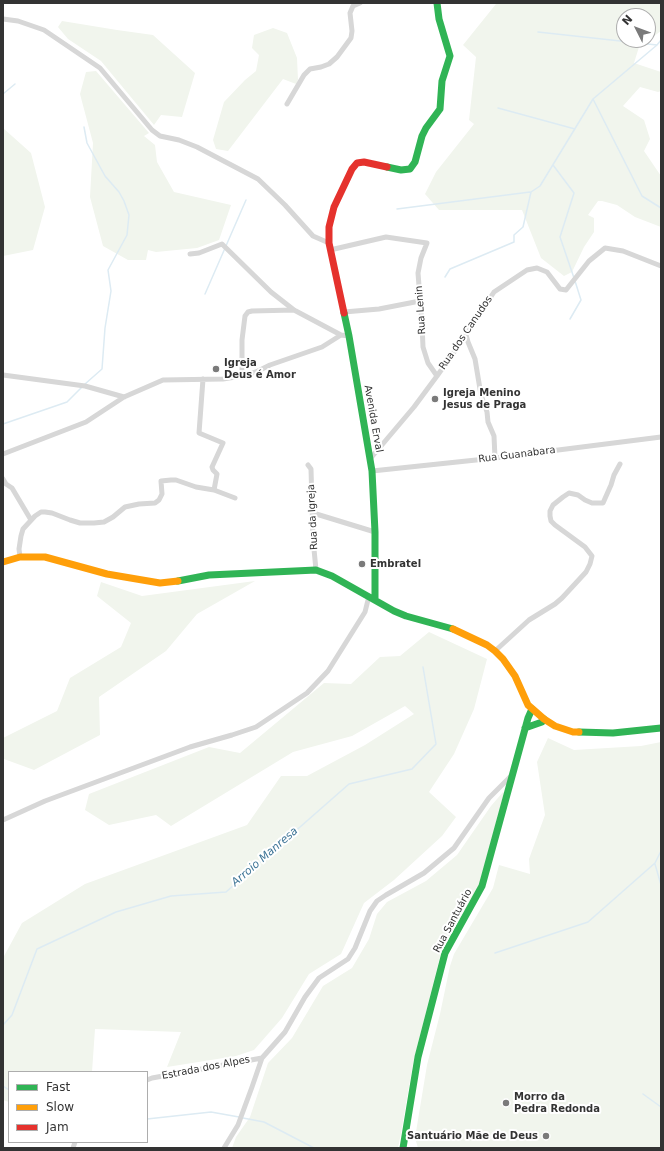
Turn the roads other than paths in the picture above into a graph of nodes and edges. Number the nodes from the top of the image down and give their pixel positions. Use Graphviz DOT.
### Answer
graph roads {
  1 [pos="360,3"];
  2 [pos="437,3"];
  3 [pos="3,19"];
  4 [pos="287,104"];
  5 [pos="330,246"];
  6 [pos="190,254"];
  7 [pos="661,266"];
  8 [pos="420,301"];
  9 [pos="294,310"];
  10 [pos="344,312"];
  11 [pos="466,335"];
  12 [pos="345,336"];
  13 [pos="3,375"];
  14 [pos="242,376"];
  15 [pos="437,376"];
  16 [pos="203,379"];
  17 [pos="124,397"];
  18 [pos="661,437"];
  19 [pos="3,454"];
  20 [pos="495,458"];
  21 [pos="370,459"];
  22 [pos="620,464"];
  23 [pos="308,465"];
  24 [pos="372,471"];
  25 [pos="3,478"];
  26 [pos="214,490"];
  27 [pos="235,498"];
  28 [pos="313,513"];
  29 [pos="31,520"];
  30 [pos="375,532"];
  31 [pos="20,556"];
  32 [pos="3,562"];
  33 [pos="316,570"];
  34 [pos="372,598"];
  35 [pos="495,652"];
  36 [pos="532,709"];
  37 [pos="544,719"];
  38 [pos="525,728"];
  39 [pos="661,728"];
  40 [pos="513,774"];
  41 [pos="3,820"];
  42 [pos="262,1058"];
  43 [pos="148,1080"];
  44 [pos="224,1148"];
  45 [pos="403,1148"];
  1 -- 4 [label="street"];
  2 -- 5 [label="street, Avenida Erval"];
  3 -- 5 [label="street"];
  5 -- 8 [label="street, Rua Lenin"];
  5 -- 10 [label="street, Avenida Erval"];
  6 -- 9 [label="street"];
  7 -- 11 [label="street, Rua dos Canudos"];
  8 -- 10 [label="street"];
  8 -- 15 [label="street, Rua Lenin"];
  9 -- 12 [label="street"];
  9 -- 14 [label="street"];
  10 -- 12 [label="street, Avenida Erval"];
  11 -- 15 [label="street, Rua dos Canudos"];
  11 -- 20 [label="street"];
  12 -- 14 [label="street"];
  12 -- 21 [label="street, Avenida Erval"];
  13 -- 17 [label="street"];
  14 -- 16 [label="street"];
  15 -- 21 [label="street, Rua dos Canudos"];
  16 -- 17 [label="street"];
  16 -- 26 [label="street"];
  17 -- 19 [label="street"];
  18 -- 20 [label="street, Rua Guanabara"];
  20 -- 24 [label="street, Rua Guanabara"];
  21 -- 24 [label="street, Avenida Erval"];
  22 -- 35 [label="street"];
  23 -- 28 [label="street, Rua da Igreja"];
  24 -- 30 [label="street, Avenida Erval"];
  25 -- 29 [label="street"];
  26 -- 27 [label="street"];
  26 -- 29 [label="street"];
  28 -- 30 [label="street"];
  28 -- 33 [label="street, Rua da Igreja"];
  29 -- 31 [label="street"];
  30 -- 34 [label="street, Avenida Erval"];
  31 -- 32 [label="street"];
  31 -- 33 [label="street"];
  33 -- 34 [label="street"];
  34 -- 35 [label="street"];
  34 -- 41 [label="street"];
  35 -- 36 [label="street"];
  36 -- 37 [label="street"];
  36 -- 38 [label="street, Rua Santuário"];
  37 -- 38 [label="street"];
  37 -- 39 [label="street"];
  38 -- 40 [label="street, Rua Santuário"];
  40 -- 42 [label="street, Estrada dos Alpes"];
  40 -- 45 [label="street, Rua Santuário"];
  42 -- 43 [label="street, Estrada dos Alpes"];
  42 -- 44 [label="street"];
}
